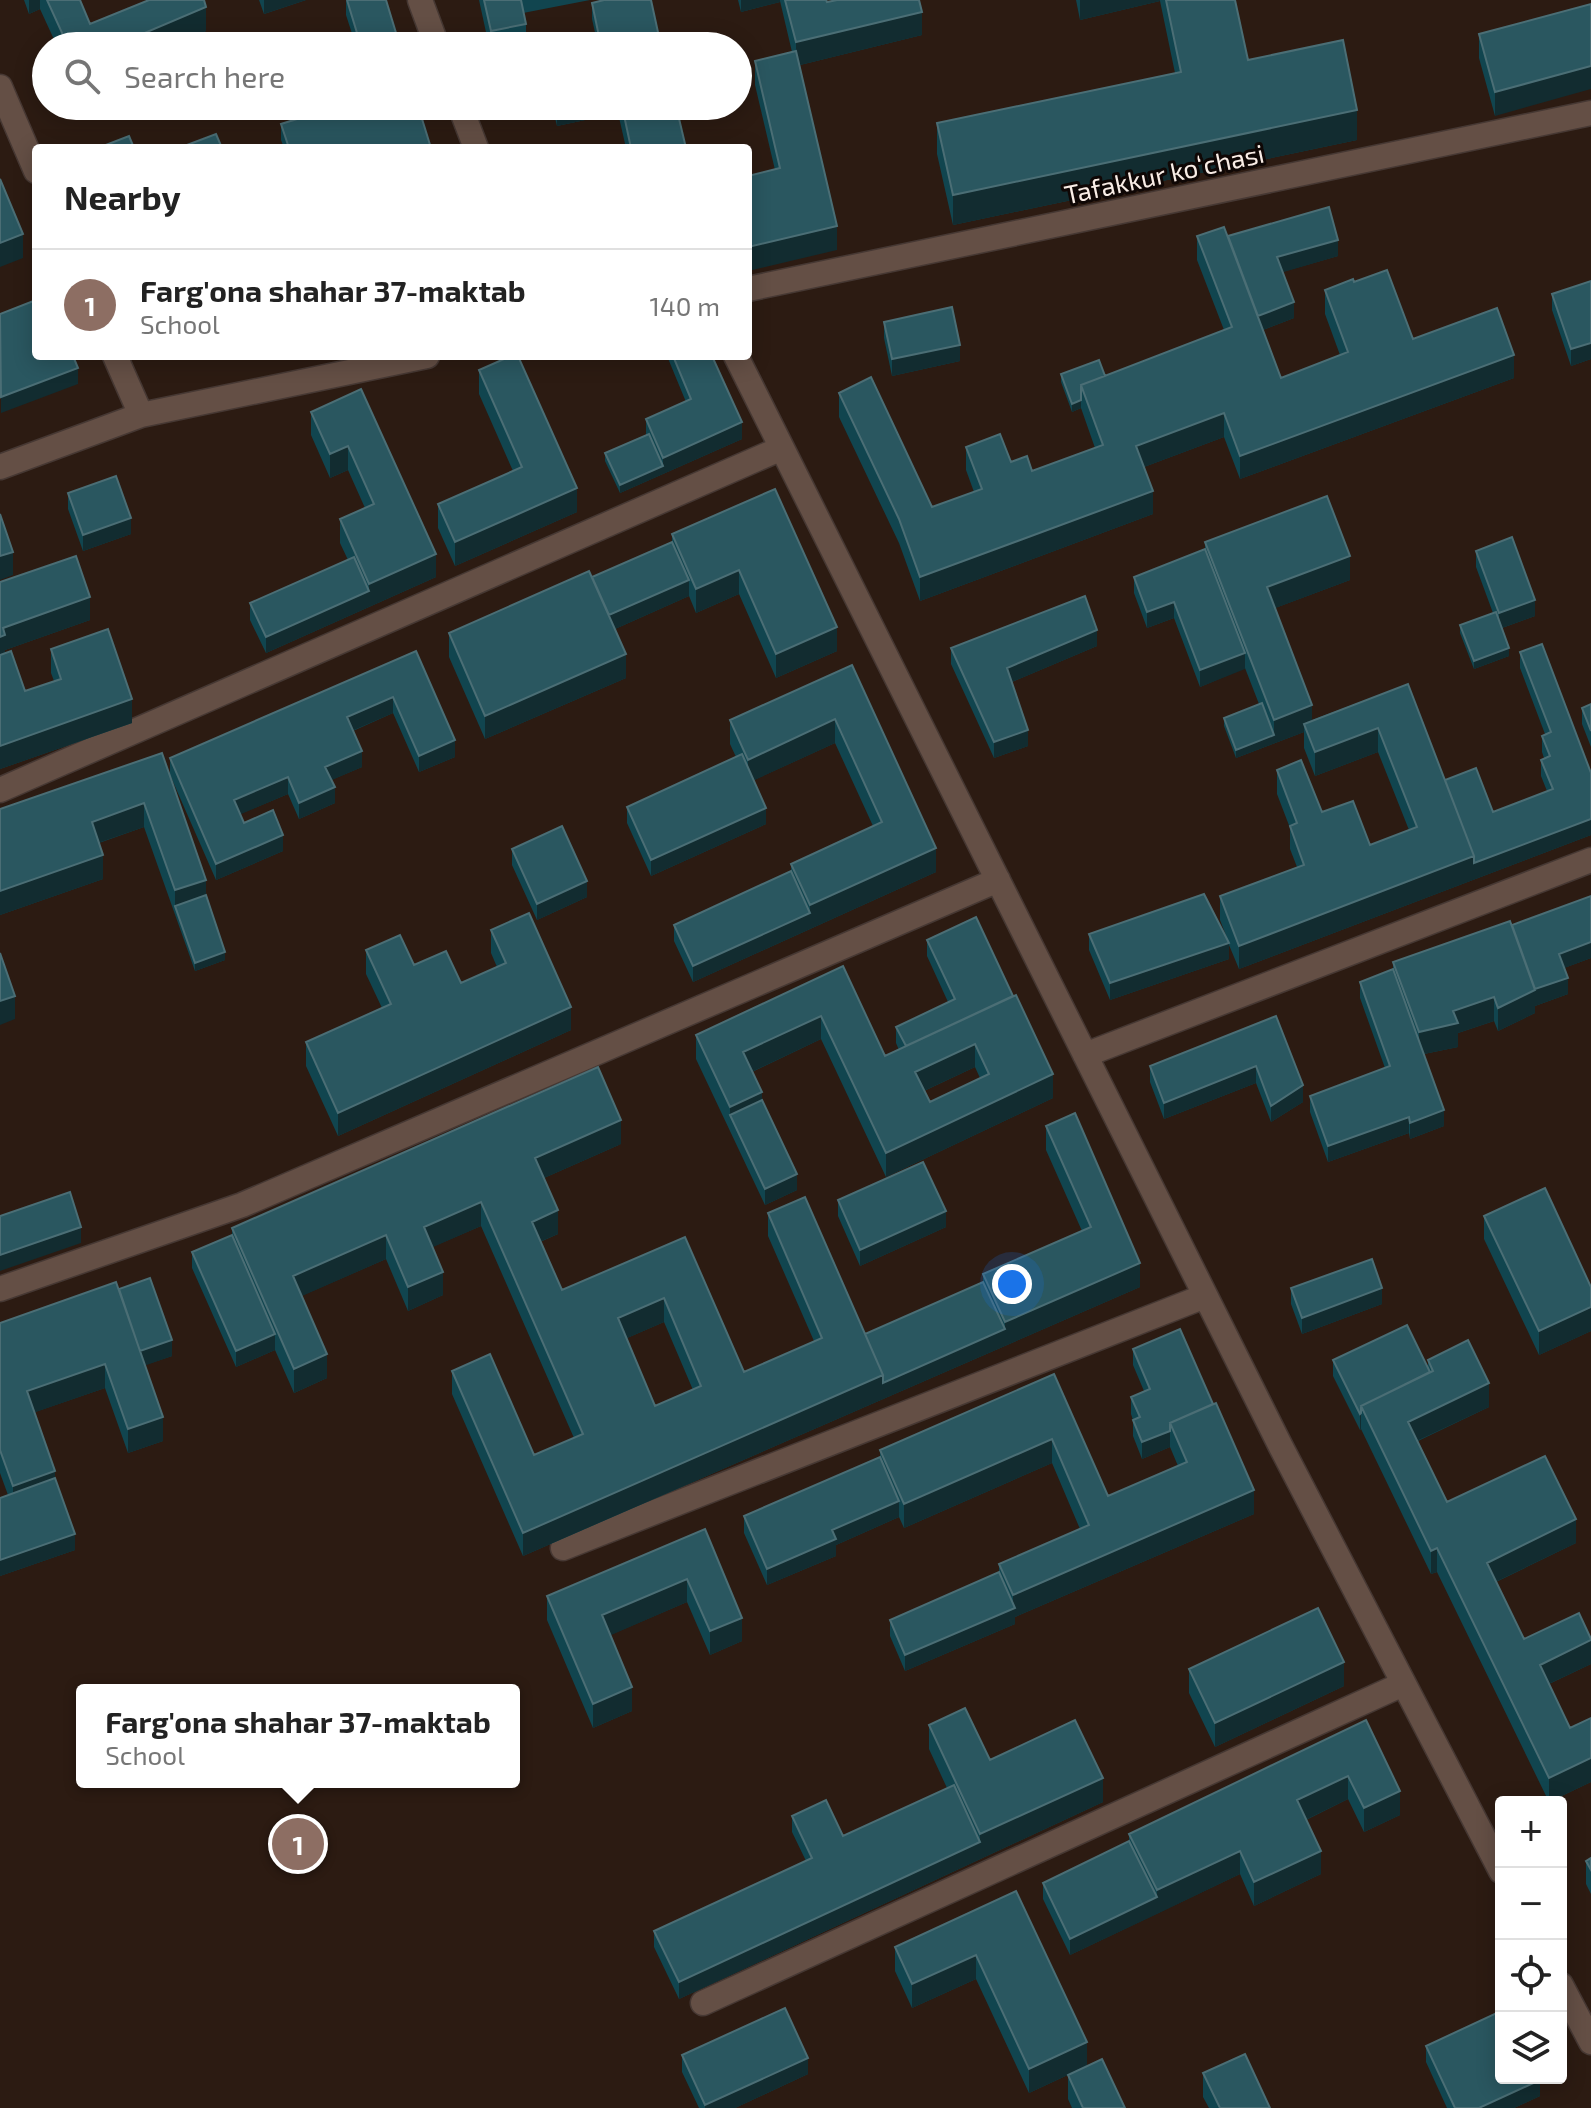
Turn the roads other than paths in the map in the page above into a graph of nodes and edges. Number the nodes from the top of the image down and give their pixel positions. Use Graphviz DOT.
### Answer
graph roads {
  1 [pos="420,0"];
  2 [pos="432,32"];
  3 [pos="0,87"];
  4 [pos="1591,113"];
  5 [pos="465,120"];
  6 [pos="474,144"];
  7 [pos="32,162"];
  8 [pos="752,288"];
  9 [pos="117,360"];
  10 [pos="408,360"];
  11 [pos="738,360"];
  12 [pos="141,415"];
  13 [pos="782,448"];
  14 [pos="0,467"];
  15 [pos="0,790"];
  16 [pos="1591,860"];
  17 [pos="998,880"];
  18 [pos="1085,1055"];
  19 [pos="0,1289"];
  20 [pos="1205,1296"];
  21 [pos="563,1548"];
  22 [pos="1403,1684"];
  23 [pos="1499,1868"];
  24 [pos="1567,1996"];
  25 [pos="703,2003"];
  26 [pos="1591,2042"];
  1 -- 2 [label="street"];
  3 -- 7 [label="street"];
  4 -- 8 [label="street, Tafakkur koʻchasi"];
  5 -- 6 [label="street"];
  9 -- 12 [label="street"];
  10 -- 12 [label="street"];
  11 -- 13 [label="street"];
  12 -- 14 [label="street"];
  13 -- 15 [label="street"];
  13 -- 17 [label="street"];
  16 -- 18 [label="street"];
  17 -- 18 [label="street"];
  17 -- 19 [label="street"];
  18 -- 20 [label="street"];
  20 -- 21 [label="street"];
  20 -- 22 [label="street"];
  22 -- 23 [label="street"];
  22 -- 25 [label="street"];
  24 -- 26 [label="street"];
}
